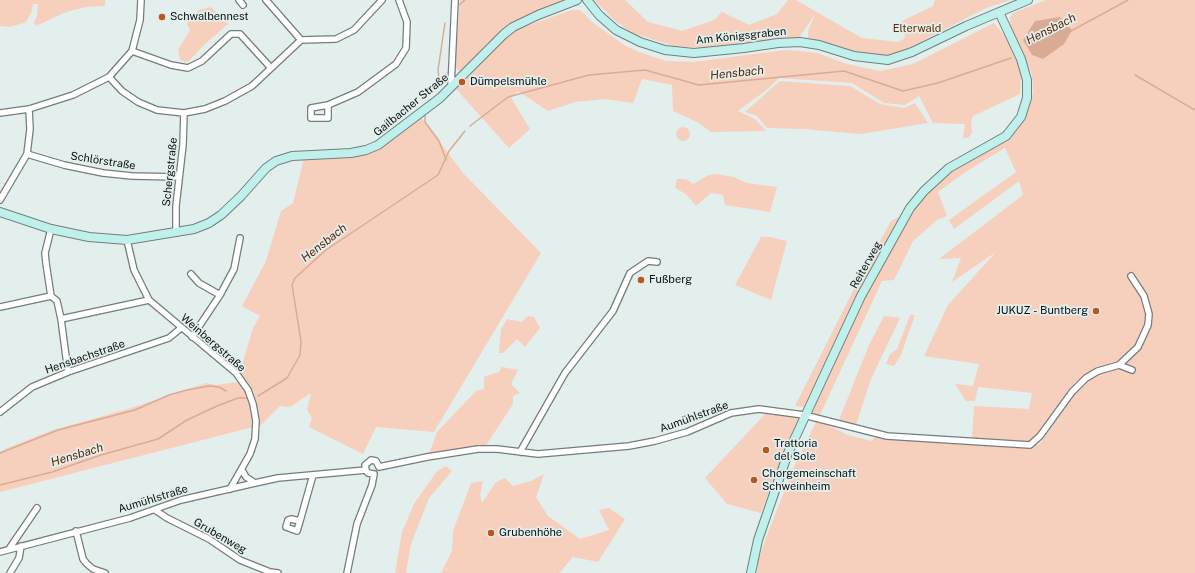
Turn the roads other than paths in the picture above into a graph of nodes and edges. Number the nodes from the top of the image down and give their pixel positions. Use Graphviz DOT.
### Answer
graph roads {
  1 [pos="141,0"];
  2 [pos="266,0"];
  3 [pos="382,0"];
  4 [pos="399,0"];
  5 [pos="455,0"];
  6 [pos="576,0"];
  7 [pos="586,0"];
  8 [pos="1028,0"];
  9 [pos="999,12"];
  10 [pos="301,40"];
  11 [pos="132,51"];
  12 [pos="271,68"];
  13 [pos="109,77"];
  14 [pos="451,87"];
  15 [pos="328,105"];
  16 [pos="29,109"];
  17 [pos="0,113"];
  18 [pos="184,113"];
  19 [pos="27,154"];
  20 [pos="178,177"];
  21 [pos="0,200"];
  22 [pos="0,212"];
  23 [pos="51,229"];
  24 [pos="176,233"];
  25 [pos="240,238"];
  26 [pos="127,240"];
  27 [pos="657,262"];
  28 [pos="191,274"];
  29 [pos="1131,276"];
  30 [pos="220,295"];
  31 [pos="51,296"];
  32 [pos="149,300"];
  33 [pos="0,307"];
  34 [pos="61,319"];
  35 [pos="181,328"];
  36 [pos="192,337"];
  37 [pos="1119,365"];
  38 [pos="1132,370"];
  39 [pos="68,372"];
  40 [pos="0,412"];
  41 [pos="804,415"];
  42 [pos="520,452"];
  43 [pos="379,467"];
  44 [pos="242,470"];
  45 [pos="366,470"];
  46 [pos="374,474"];
  47 [pos="313,475"];
  48 [pos="255,483"];
  49 [pos="230,489"];
  50 [pos="37,508"];
  51 [pos="155,510"];
  52 [pos="300,521"];
  53 [pos="76,531"];
  54 [pos="21,546"];
  55 [pos="9,549"];
  56 [pos="0,552"];
  57 [pos="270,572"];
  58 [pos="10,573"];
  59 [pos="105,573"];
  60 [pos="278,573"];
  61 [pos="347,573"];
  62 [pos="751,573"];
  1 -- 11 [label="street"];
  2 -- 10 [label="street"];
  3 -- 10 [label="street"];
  4 -- 15 [label="street"];
  5 -- 14 [label="street"];
  6 -- 14 [label="street, Gailbacher Straße"];
  7 -- 9 [label="street, Am Königsgraben"];
  8 -- 9 [label="street, Am Königsgraben"];
  9 -- 41 [label="street, Reiterweg"];
  10 -- 12 [label="street"];
  11 -- 12 [label="street"];
  11 -- 13 [label="street"];
  12 -- 18 [label="street"];
  13 -- 16 [label="street"];
  13 -- 18 [label="street"];
  14 -- 24 [label="street, Gailbacher Straße"];
  16 -- 17 [label="street"];
  16 -- 19 [label="street"];
  18 -- 20 [label="street, Schergstraße"];
  19 -- 20 [label="street, Schlörstraße"];
  19 -- 21 [label="street"];
  20 -- 24 [label="street, Schergstraße"];
  22 -- 23 [label="street, Gailbacher Straße"];
  23 -- 26 [label="street, Gailbacher Straße"];
  23 -- 31 [label="street"];
  24 -- 26 [label="street, Gailbacher Straße"];
  25 -- 30 [label="street"];
  26 -- 32 [label="street, Weinbergstraße"];
  27 -- 42 [label="street"];
  28 -- 30 [label="street"];
  29 -- 37 [label="street"];
  30 -- 36 [label="street"];
  31 -- 33 [label="street"];
  31 -- 34 [label="street"];
  32 -- 34 [label="street"];
  32 -- 35 [label="street, Weinbergstraße"];
  34 -- 39 [label="street"];
  35 -- 36 [label="street, Weinbergstraße"];
  35 -- 39 [label="street, Hensbachstraße"];
  36 -- 44 [label="street, Weinbergstraße"];
  37 -- 38 [label="street"];
  37 -- 41 [label="street, Aumühlstraße"];
  39 -- 40 [label="street, Hensbachstraße"];
  41 -- 42 [label="street, Aumühlstraße"];
  41 -- 62 [label="street, Reiterweg"];
  42 -- 43 [label="street, Aumühlstraße"];
  43 -- 45 [label="street, Aumühlstraße"];
  43 -- 46 [label="street"];
  44 -- 48 [label="street"];
  44 -- 49 [label="street, Weinbergstraße"];
  45 -- 46 [label="street"];
  45 -- 47 [label="street, Aumühlstraße"];
  46 -- 61 [label="street"];
  47 -- 48 [label="street, Aumühlstraße"];
  47 -- 52 [label="street"];
  48 -- 49 [label="street, Aumühlstraße"];
  49 -- 51 [label="street, Aumühlstraße"];
  50 -- 55 [label="street"];
  51 -- 53 [label="street, Aumühlstraße"];
  51 -- 57 [label="street, Grubenweg"];
  53 -- 54 [label="street, Aumühlstraße"];
  53 -- 59 [label="street"];
  54 -- 55 [label="street, Aumühlstraße"];
  54 -- 58 [label="street"];
  55 -- 56 [label="street, Aumühlstraße"];
  57 -- 60 [label="street, Grubenweg"];
}
